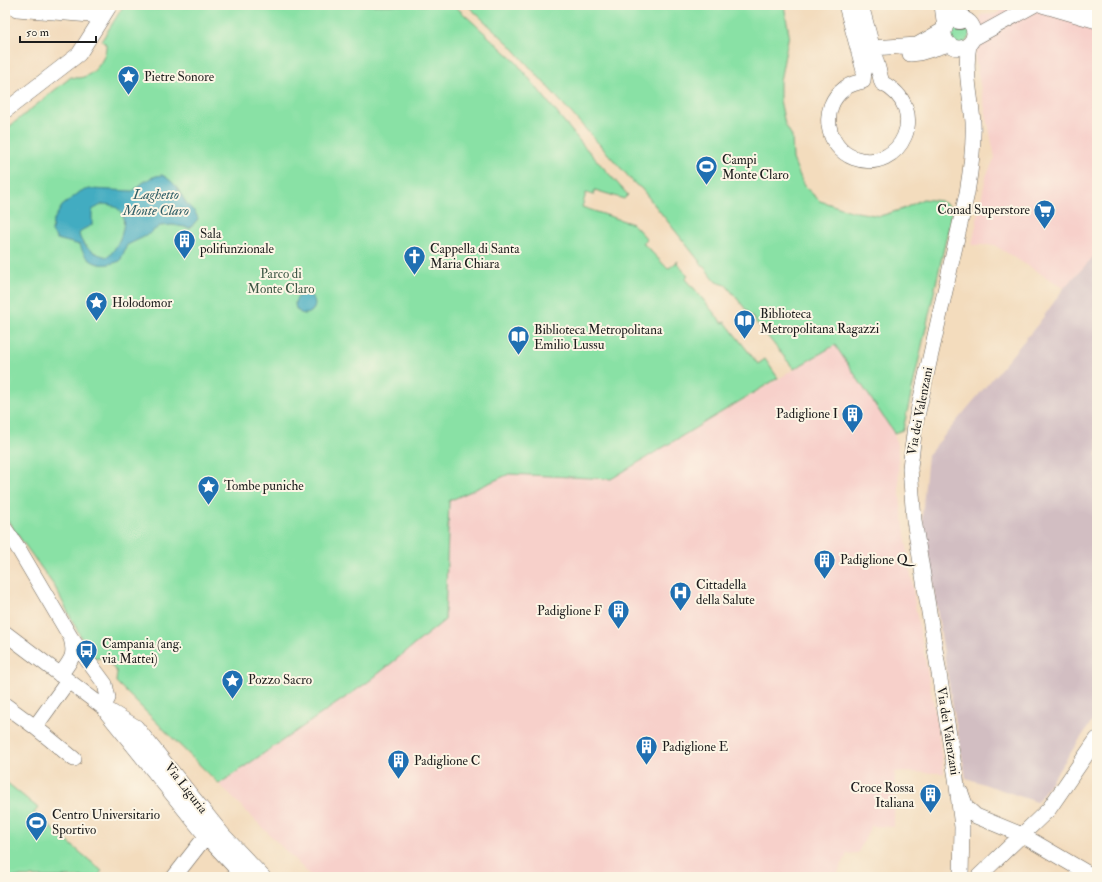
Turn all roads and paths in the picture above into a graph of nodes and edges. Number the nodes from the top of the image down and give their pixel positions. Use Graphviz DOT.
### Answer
graph roads {
  1 [pos="7,5"];
  2 [pos="846,5"];
  3 [pos="861,5"];
  4 [pos="1016,5"];
  5 [pos="1034,5"];
  6 [pos="1042,5"];
  7 [pos="1083,5"];
  8 [pos="1097,9"];
  9 [pos="106,11"];
  10 [pos="952,18"];
  11 [pos="1097,20"];
  12 [pos="971,42"];
  13 [pos="950,45"];
  14 [pos="874,51"];
  15 [pos="859,54"];
  16 [pos="966,68"];
  17 [pos="5,112"];
  18 [pos="5,529"];
  19 [pos="5,633"];
  20 [pos="71,638"];
  21 [pos="72,661"];
  22 [pos="98,674"];
  23 [pos="64,678"];
  24 [pos="5,705"];
  25 [pos="102,707"];
  26 [pos="35,727"];
  27 [pos="1097,739"];
  28 [pos="74,759"];
  29 [pos="956,778"];
  30 [pos="212,832"];
  31 [pos="1022,835"];
  32 [pos="174,877"];
  33 [pos="244,877"];
  34 [pos="263,877"];
  35 [pos="960,877"];
  36 [pos="978,877"];
  37 [pos="1094,877"];
  1 -- 9 [label="street"];
  2 -- 15 [label="street"];
  3 -- 14 [label="street"];
  4 -- 10 [label="street"];
  5 -- 12 [label="street"];
  6 -- 11 [label="street"];
  7 -- 8 [label="street"];
  9 -- 17 [label="street"];
  10 -- 12 [label="street, Via dei Valenzani"];
  10 -- 13 [label="street, Via dei Valenzani"];
  10 -- 14 [label="street"];
  12 -- 13 [label="street"];
  12 -- 16 [label="street, Via dei Valenzani"];
  13 -- 14 [label="street"];
  13 -- 16 [label="street, Via dei Valenzani"];
  14 -- 15 [label="street"];
  14 -- 15 [label="street"];
  16 -- 29 [label="street, Via dei Valenzani"];
  18 -- 20 [label="street"];
  19 -- 23 [label="street, Via Liguria"];
  20 -- 21 [label="street"];
  20 -- 22 [label="street"];
  21 -- 22 [label="street"];
  21 -- 23 [label="street"];
  22 -- 25 [label="street"];
  23 -- 25 [label="street, Via Liguria"];
  23 -- 26 [label="street"];
  24 -- 26 [label="street"];
  25 -- 30 [label="street, Via Liguria"];
  26 -- 28 [label="street"];
  27 -- 31 [label="street"];
  29 -- 31 [label="street"];
  29 -- 35 [label="street, Via dei Valenzani"];
  30 -- 32 [label="street"];
  30 -- 33 [label="street, Via Liguria"];
  30 -- 34 [label="street, Via Liguria"];
  31 -- 36 [label="street"];
  31 -- 37 [label="street"];
}
